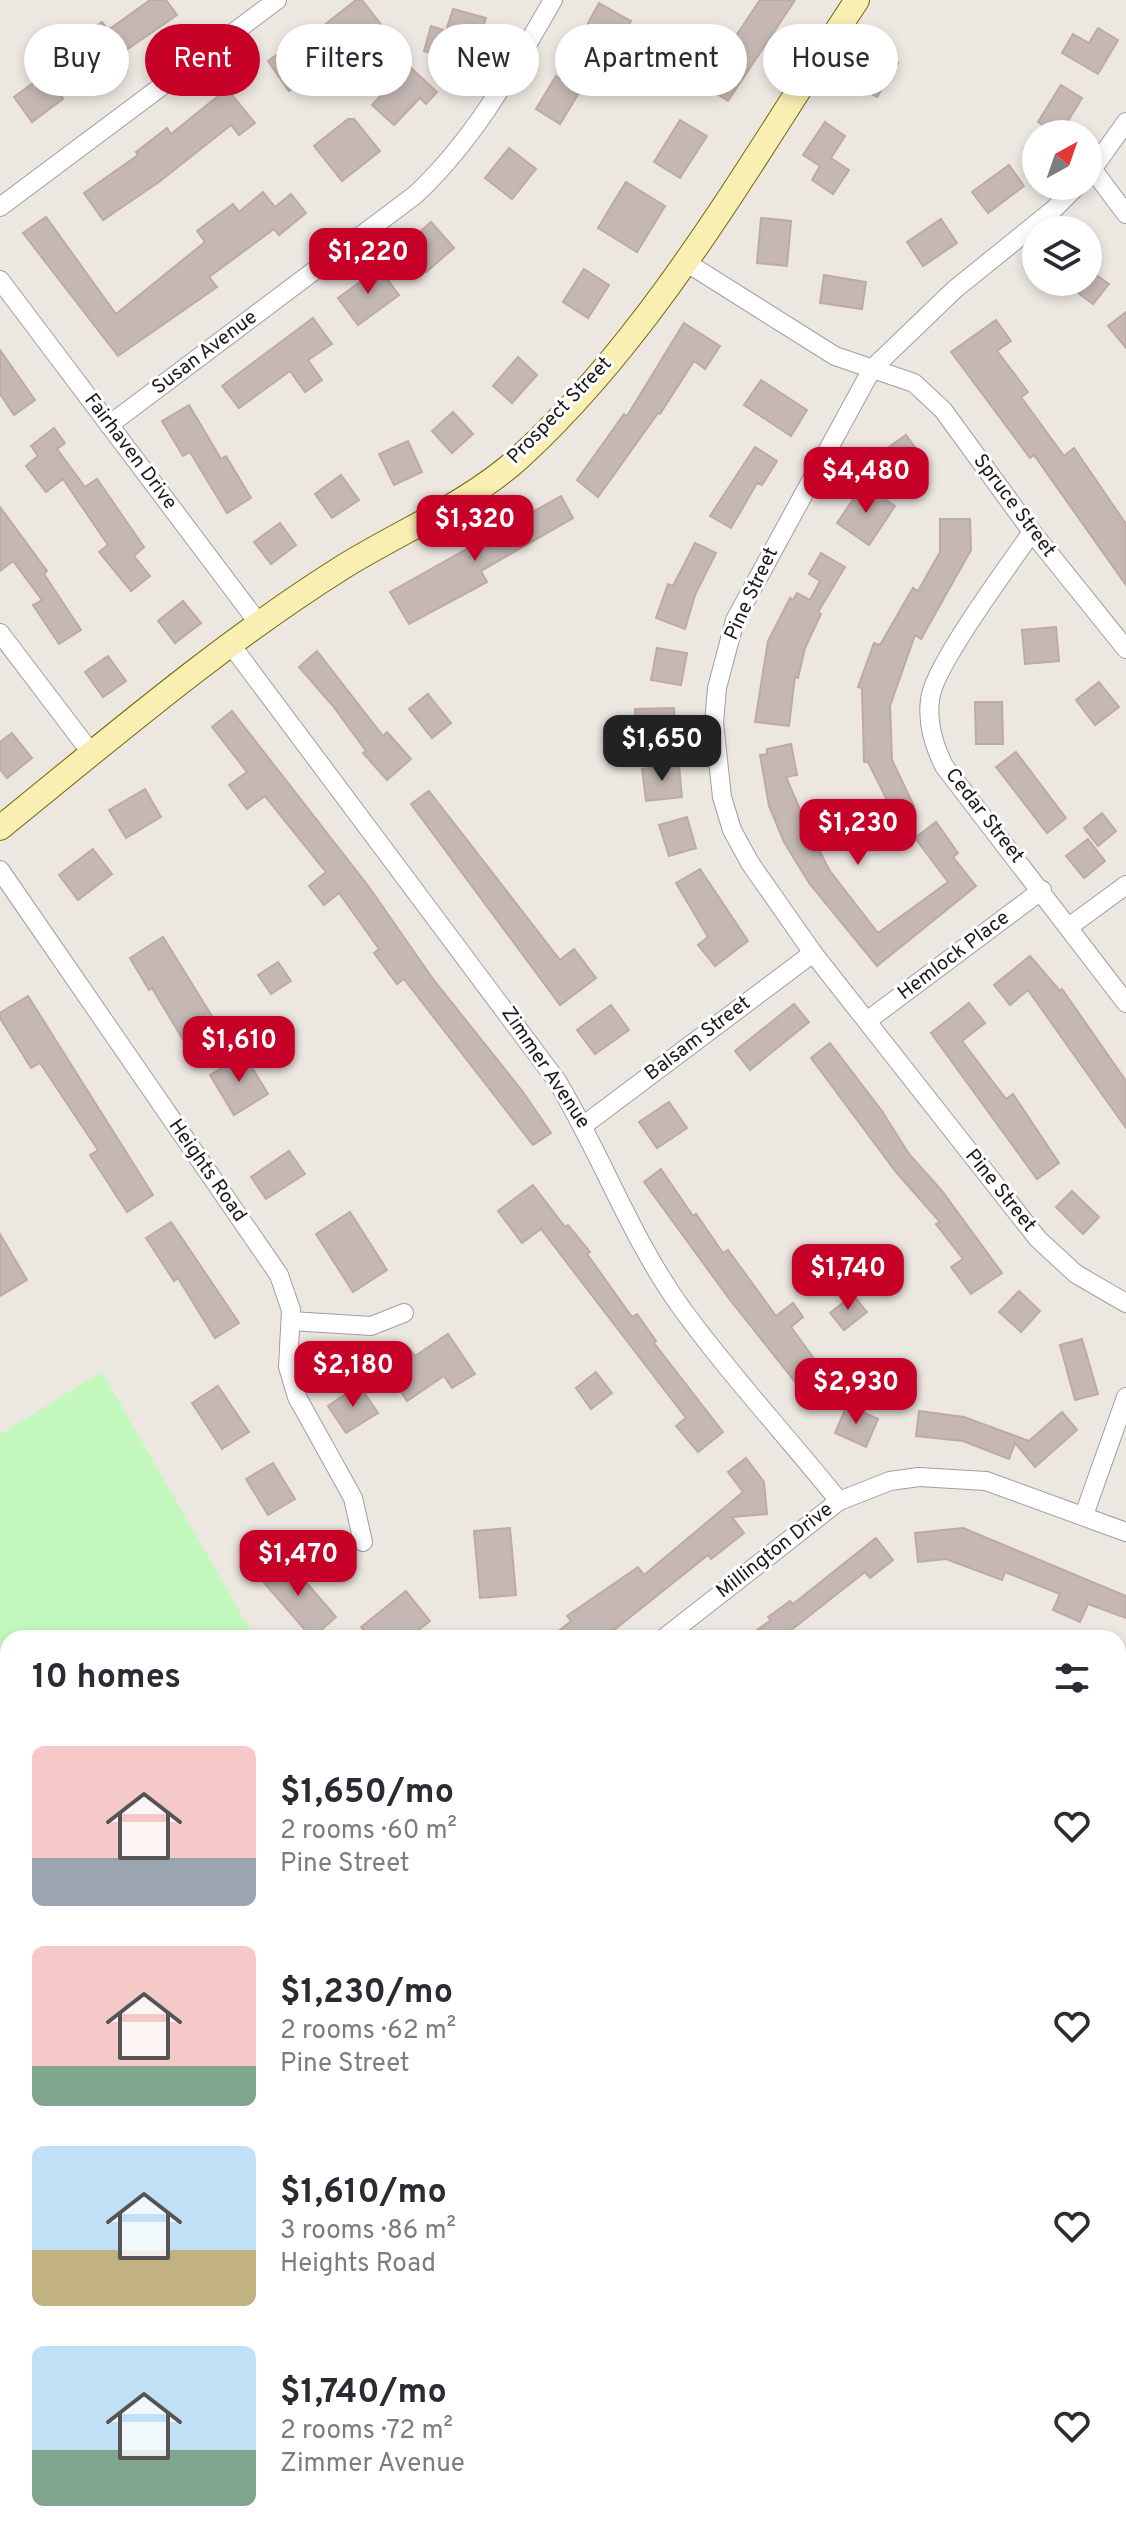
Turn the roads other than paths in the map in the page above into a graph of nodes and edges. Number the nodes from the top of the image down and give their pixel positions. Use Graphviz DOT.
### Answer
graph roads {
  1 [pos="277,0"];
  2 [pos="553,0"];
  3 [pos="857,0"];
  4 [pos="1124,126"];
  5 [pos="1102,156"];
  6 [pos="1102,187"];
  7 [pos="1063,200"];
  8 [pos="0,207"];
  9 [pos="1126,214"];
  10 [pos="684,261"];
  11 [pos="0,280"];
  12 [pos="872,369"];
  13 [pos="109,425"];
  14 [pos="1032,532"];
  15 [pos="260,625"];
  16 [pos="0,633"];
  17 [pos="232,646"];
  18 [pos="1126,649"];
  19 [pos="92,754"];
  20 [pos="0,828"];
  21 [pos="0,870"];
  22 [pos="1126,885"];
  23 [pos="1042,890"];
  24 [pos="1070,926"];
  25 [pos="813,953"];
  26 [pos="1126,1003"];
  27 [pos="867,1021"];
  28 [pos="584,1125"];
  29 [pos="1126,1303"];
  30 [pos="404,1313"];
  31 [pos="291,1321"];
  32 [pos="1126,1397"];
  33 [pos="839,1501"];
  34 [pos="1084,1515"];
  35 [pos="1126,1532"];
  36 [pos="363,1542"];
  37 [pos="674,1630"];
  1 -- 8 [label="street"];
  2 -- 13 [label="street, Susan Avenue"];
  3 -- 10 [label="main road, Prospect Street"];
  4 -- 5 [label="street"];
  6 -- 9 [label="street"];
  7 -- 12 [label="street, Pine Street"];
  10 -- 12 [label="street, Spruce Street"];
  10 -- 15 [label="main road, Prospect Street"];
  11 -- 13 [label="street, Fairhaven Drive"];
  12 -- 14 [label="street, Spruce Street"];
  12 -- 25 [label="street, Pine Street"];
  13 -- 15 [label="street, Fairhaven Drive"];
  14 -- 18 [label="street, Spruce Street"];
  14 -- 23 [label="street, Cedar Street"];
  15 -- 17 [label="main road, Prospect Street"];
  16 -- 19 [label="street"];
  17 -- 19 [label="main road, Prospect Street"];
  17 -- 28 [label="street, Zimmer Avenue"];
  19 -- 20 [label="main road, Prospect Street"];
  21 -- 31 [label="street, Heights Road"];
  22 -- 24 [label="street"];
  23 -- 24 [label="street, Cedar Street"];
  23 -- 27 [label="street, Hemlock Place"];
  24 -- 26 [label="street, Cedar Street"];
  25 -- 27 [label="street, Pine Street"];
  25 -- 28 [label="street, Balsam Street"];
  27 -- 29 [label="street, Pine Street"];
  28 -- 33 [label="street, Zimmer Avenue"];
  30 -- 31 [label="street"];
  31 -- 36 [label="street, Heights Road"];
  32 -- 34 [label="street"];
  33 -- 34 [label="street, Millington Drive"];
  33 -- 37 [label="street, Millington Drive"];
  34 -- 35 [label="street, Millington Drive"];
}
